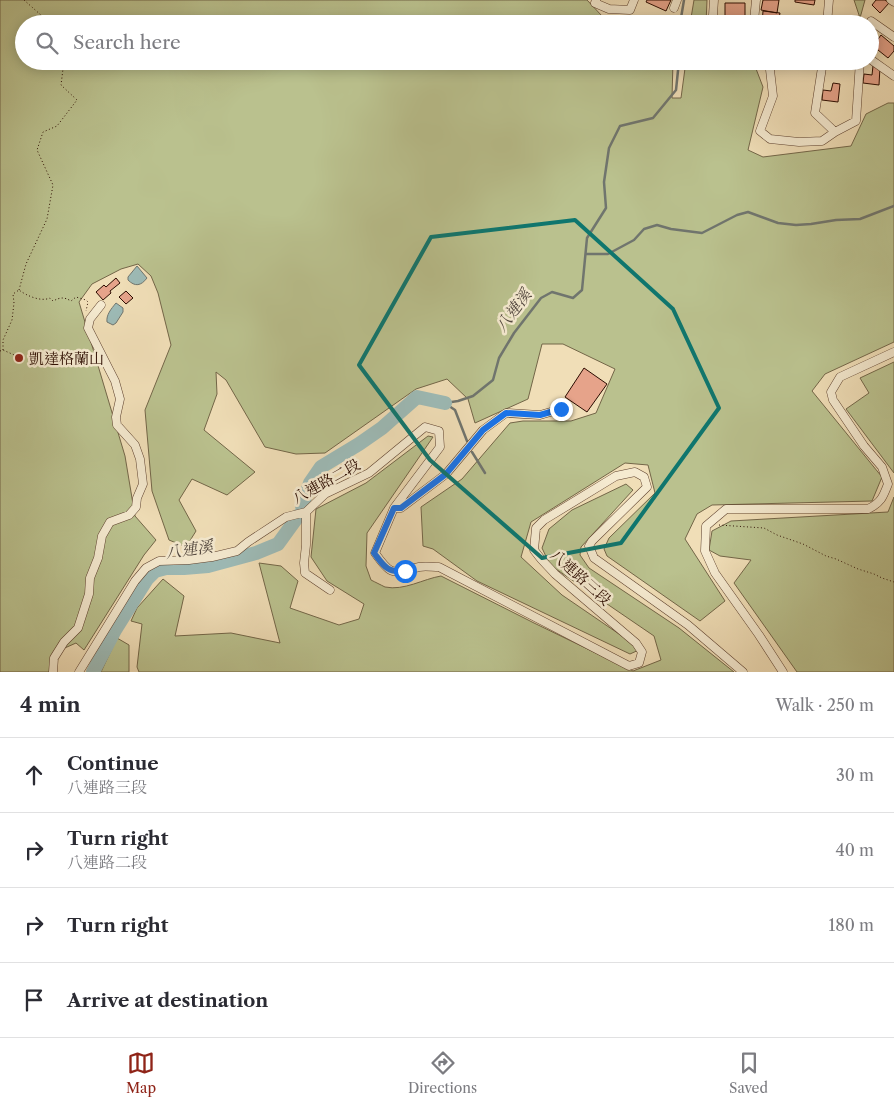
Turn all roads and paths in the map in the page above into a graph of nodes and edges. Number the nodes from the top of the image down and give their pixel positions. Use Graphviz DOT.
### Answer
graph roads {
  1 [pos="24,0"];
  2 [pos="596,0"];
  3 [pos="634,0"];
  4 [pos="677,0"];
  5 [pos="714,0"];
  6 [pos="756,0"];
  7 [pos="829,0"];
  8 [pos="891,0"];
  9 [pos="894,2"];
  10 [pos="674,8"];
  11 [pos="41,15"];
  12 [pos="713,15"];
  13 [pos="755,15"];
  14 [pos="828,15"];
  15 [pos="879,26"];
  16 [pos="894,38"];
  17 [pos="879,65"];
  18 [pos="63,70"];
  19 [pos="770,70"];
  20 [pos="822,70"];
  21 [pos="859,70"];
  22 [pos="894,76"];
  23 [pos="835,132"];
  24 [pos="19,290"];
  25 [pos="101,305"];
  26 [pos="86,311"];
  27 [pos="3,350"];
  28 [pos="0,351"];
  29 [pos="894,352"];
  30 [pos="21,358"];
  31 [pos="561,409"];
  32 [pos="394,508"];
  33 [pos="306,512"];
  34 [pos="708,524"];
  35 [pos="374,553"];
  36 [pos="894,582"];
  37 [pos="330,590"];
  38 [pos="53,672"];
  39 [pos="79,672"];
  40 [pos="743,672"];
  41 [pos="783,672"];
  1 -- 11 [label="path"];
  2 -- 3 [label="street"];
  4 -- 10 [label="street"];
  5 -- 12 [label="street"];
  6 -- 13 [label="street"];
  7 -- 14 [label="street"];
  8 -- 9 [label="street"];
  15 -- 16 [label="street"];
  17 -- 22 [label="street"];
  18 -- 24 [label="path"];
  19 -- 23 [label="street"];
  20 -- 23 [label="street"];
  21 -- 23 [label="street"];
  24 -- 26 [label="path"];
  24 -- 27 [label="path"];
  25 -- 38 [label="street"];
  27 -- 28 [label="path"];
  27 -- 30 [label="path"];
  29 -- 34 [label="street"];
  31 -- 32 [label="street"];
  32 -- 33 [label="street, 八連路二段"];
  32 -- 35 [label="street, 八連路二段"];
  33 -- 37 [label="street"];
  33 -- 39 [label="street, 八連路二段"];
  34 -- 36 [label="path"];
  34 -- 41 [label="street"];
  35 -- 40 [label="street, 八連路三段"];
}
